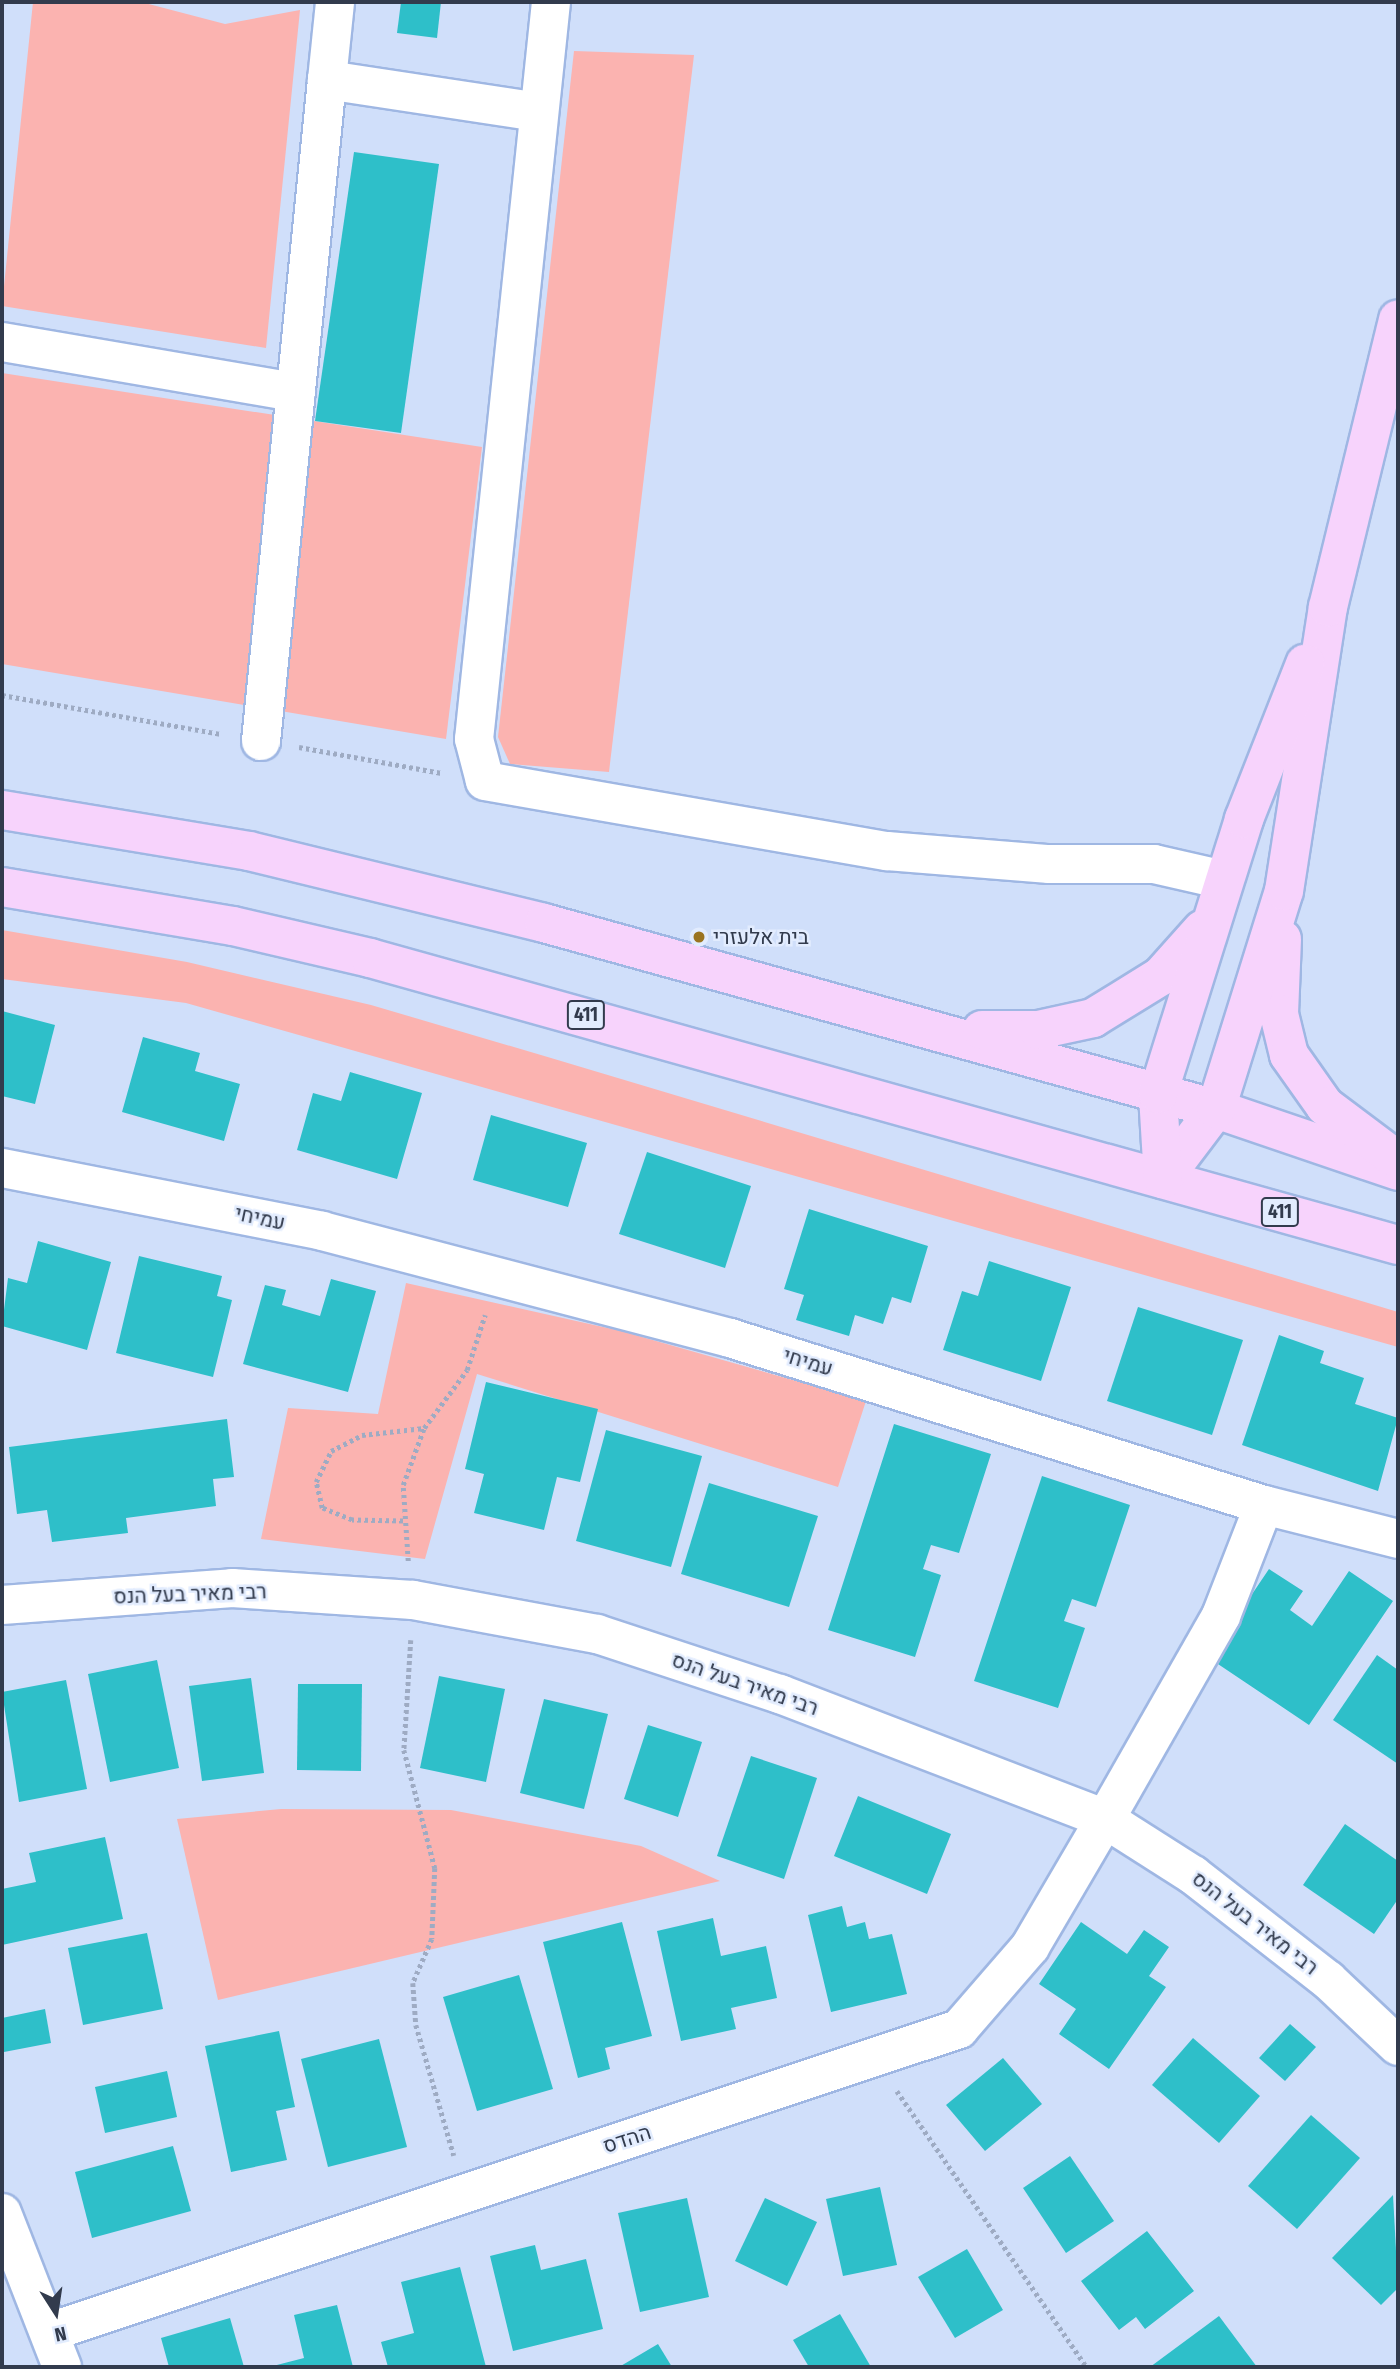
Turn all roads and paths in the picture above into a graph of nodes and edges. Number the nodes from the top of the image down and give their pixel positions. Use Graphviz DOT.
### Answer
graph roads {
  1 [pos="335,2"];
  2 [pos="551,2"];
  3 [pos="327,80"];
  4 [pos="539,112"];
  5 [pos="1398,319"];
  6 [pos="2,342"];
  7 [pos="296,392"];
  8 [pos="1328,607"];
  9 [pos="261,741"];
  10 [pos="2,810"];
  11 [pos="1224,880"];
  12 [pos="2,887"];
  13 [pos="1284,891"];
  14 [pos="1210,920"];
  15 [pos="935,1029"];
  16 [pos="1158,1094"];
  17 [pos="1216,1109"];
  18 [pos="1398,1160"];
  19 [pos="2,1168"];
  20 [pos="1398,1171"];
  21 [pos="1163,1180"];
  22 [pos="1398,1245"];
  23 [pos="497,1277"];
  24 [pos="424,1428"];
  25 [pos="1264,1505"];
  26 [pos="403,1521"];
  27 [pos="1398,1539"];
  28 [pos="413,1600"];
  29 [pos="2,1605"];
  30 [pos="1105,1819"];
  31 [pos="1398,2046"];
  32 [pos="873,2057"];
  33 [pos="465,2193"];
  34 [pos="2,2213"];
  35 [pos="52,2331"];
  36 [pos="62,2367"];
  37 [pos="1087,2367"];
  1 -- 3 [label="street"];
  2 -- 4 [label="street"];
  3 -- 4 [label="street"];
  3 -- 7 [label="street"];
  4 -- 11 [label="street"];
  5 -- 8 [label="main road"];
  6 -- 7 [label="street"];
  7 -- 9 [label="street"];
  8 -- 11 [label="main road"];
  8 -- 13 [label="main road"];
  10 -- 15 [label="main road"];
  11 -- 14 [label="main road"];
  12 -- 21 [label="main road, 411"];
  13 -- 17 [label="main road"];
  13 -- 18 [label="main road"];
  14 -- 15 [label="main road"];
  14 -- 16 [label="main road"];
  15 -- 16 [label="main road"];
  16 -- 17 [label="main road"];
  16 -- 21 [label="main road"];
  17 -- 20 [label="main road"];
  17 -- 21 [label="main road"];
  19 -- 23 [label="street, עמיחי"];
  21 -- 22 [label="main road, 411"];
  23 -- 24 [label="path"];
  23 -- 25 [label="street, עמיחי"];
  24 -- 26 [label="path"];
  24 -- 26 [label="path"];
  25 -- 27 [label="street, עמיחי"];
  25 -- 30 [label="street"];
  26 -- 28 [label="path"];
  28 -- 29 [label="street, רבי מאיר בעל הנס"];
  28 -- 30 [label="street, רבי מאיר בעל הנס"];
  28 -- 33 [label="path"];
  30 -- 31 [label="street, רבי מאיר בעל הנס"];
  30 -- 32 [label="street, ההדס"];
  32 -- 33 [label="street, ההדס"];
  32 -- 37 [label="path"];
  33 -- 35 [label="street, ההדס"];
  34 -- 35 [label="street"];
  35 -- 36 [label="street"];
}
